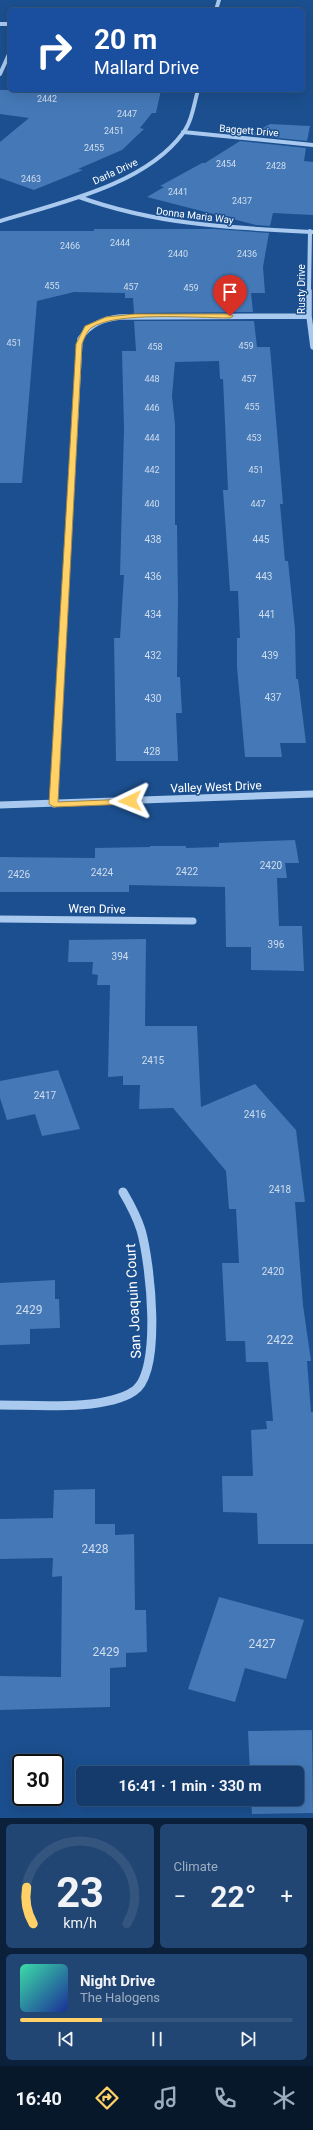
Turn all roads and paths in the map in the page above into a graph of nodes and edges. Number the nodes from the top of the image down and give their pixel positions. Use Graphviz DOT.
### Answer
graph roads {
  1 [pos="0,61"];
  2 [pos="8,61"];
  3 [pos="0,74"];
  4 [pos="198,92"];
  5 [pos="183,132"];
  6 [pos="313,145"];
  7 [pos="79,196"];
  8 [pos="0,221"];
  9 [pos="311,232"];
  10 [pos="309,316"];
  11 [pos="313,347"];
  12 [pos="313,794"];
  13 [pos="54,804"];
  14 [pos="0,805"];
  15 [pos="0,919"];
  16 [pos="193,921"];
  17 [pos="123,1192"];
  18 [pos="0,1405"];
  1 -- 2 [label="street"];
  2 -- 3 [label="street"];
  4 -- 5 [label="street, Darla Drive"];
  5 -- 6 [label="street, Baggett Drive"];
  5 -- 7 [label="street, Darla Drive"];
  7 -- 8 [label="street, Darla Drive"];
  7 -- 9 [label="street, Donna Maria Way"];
  9 -- 10 [label="street, Rusty Drive"];
  10 -- 11 [label="street, Rusty Drive"];
  10 -- 13 [label="street"];
  12 -- 13 [label="street, Valley West Drive"];
  13 -- 14 [label="street, Valley West Drive"];
  15 -- 16 [label="street, Wren Drive"];
  17 -- 18 [label="street, San Joaquin Court"];
}
